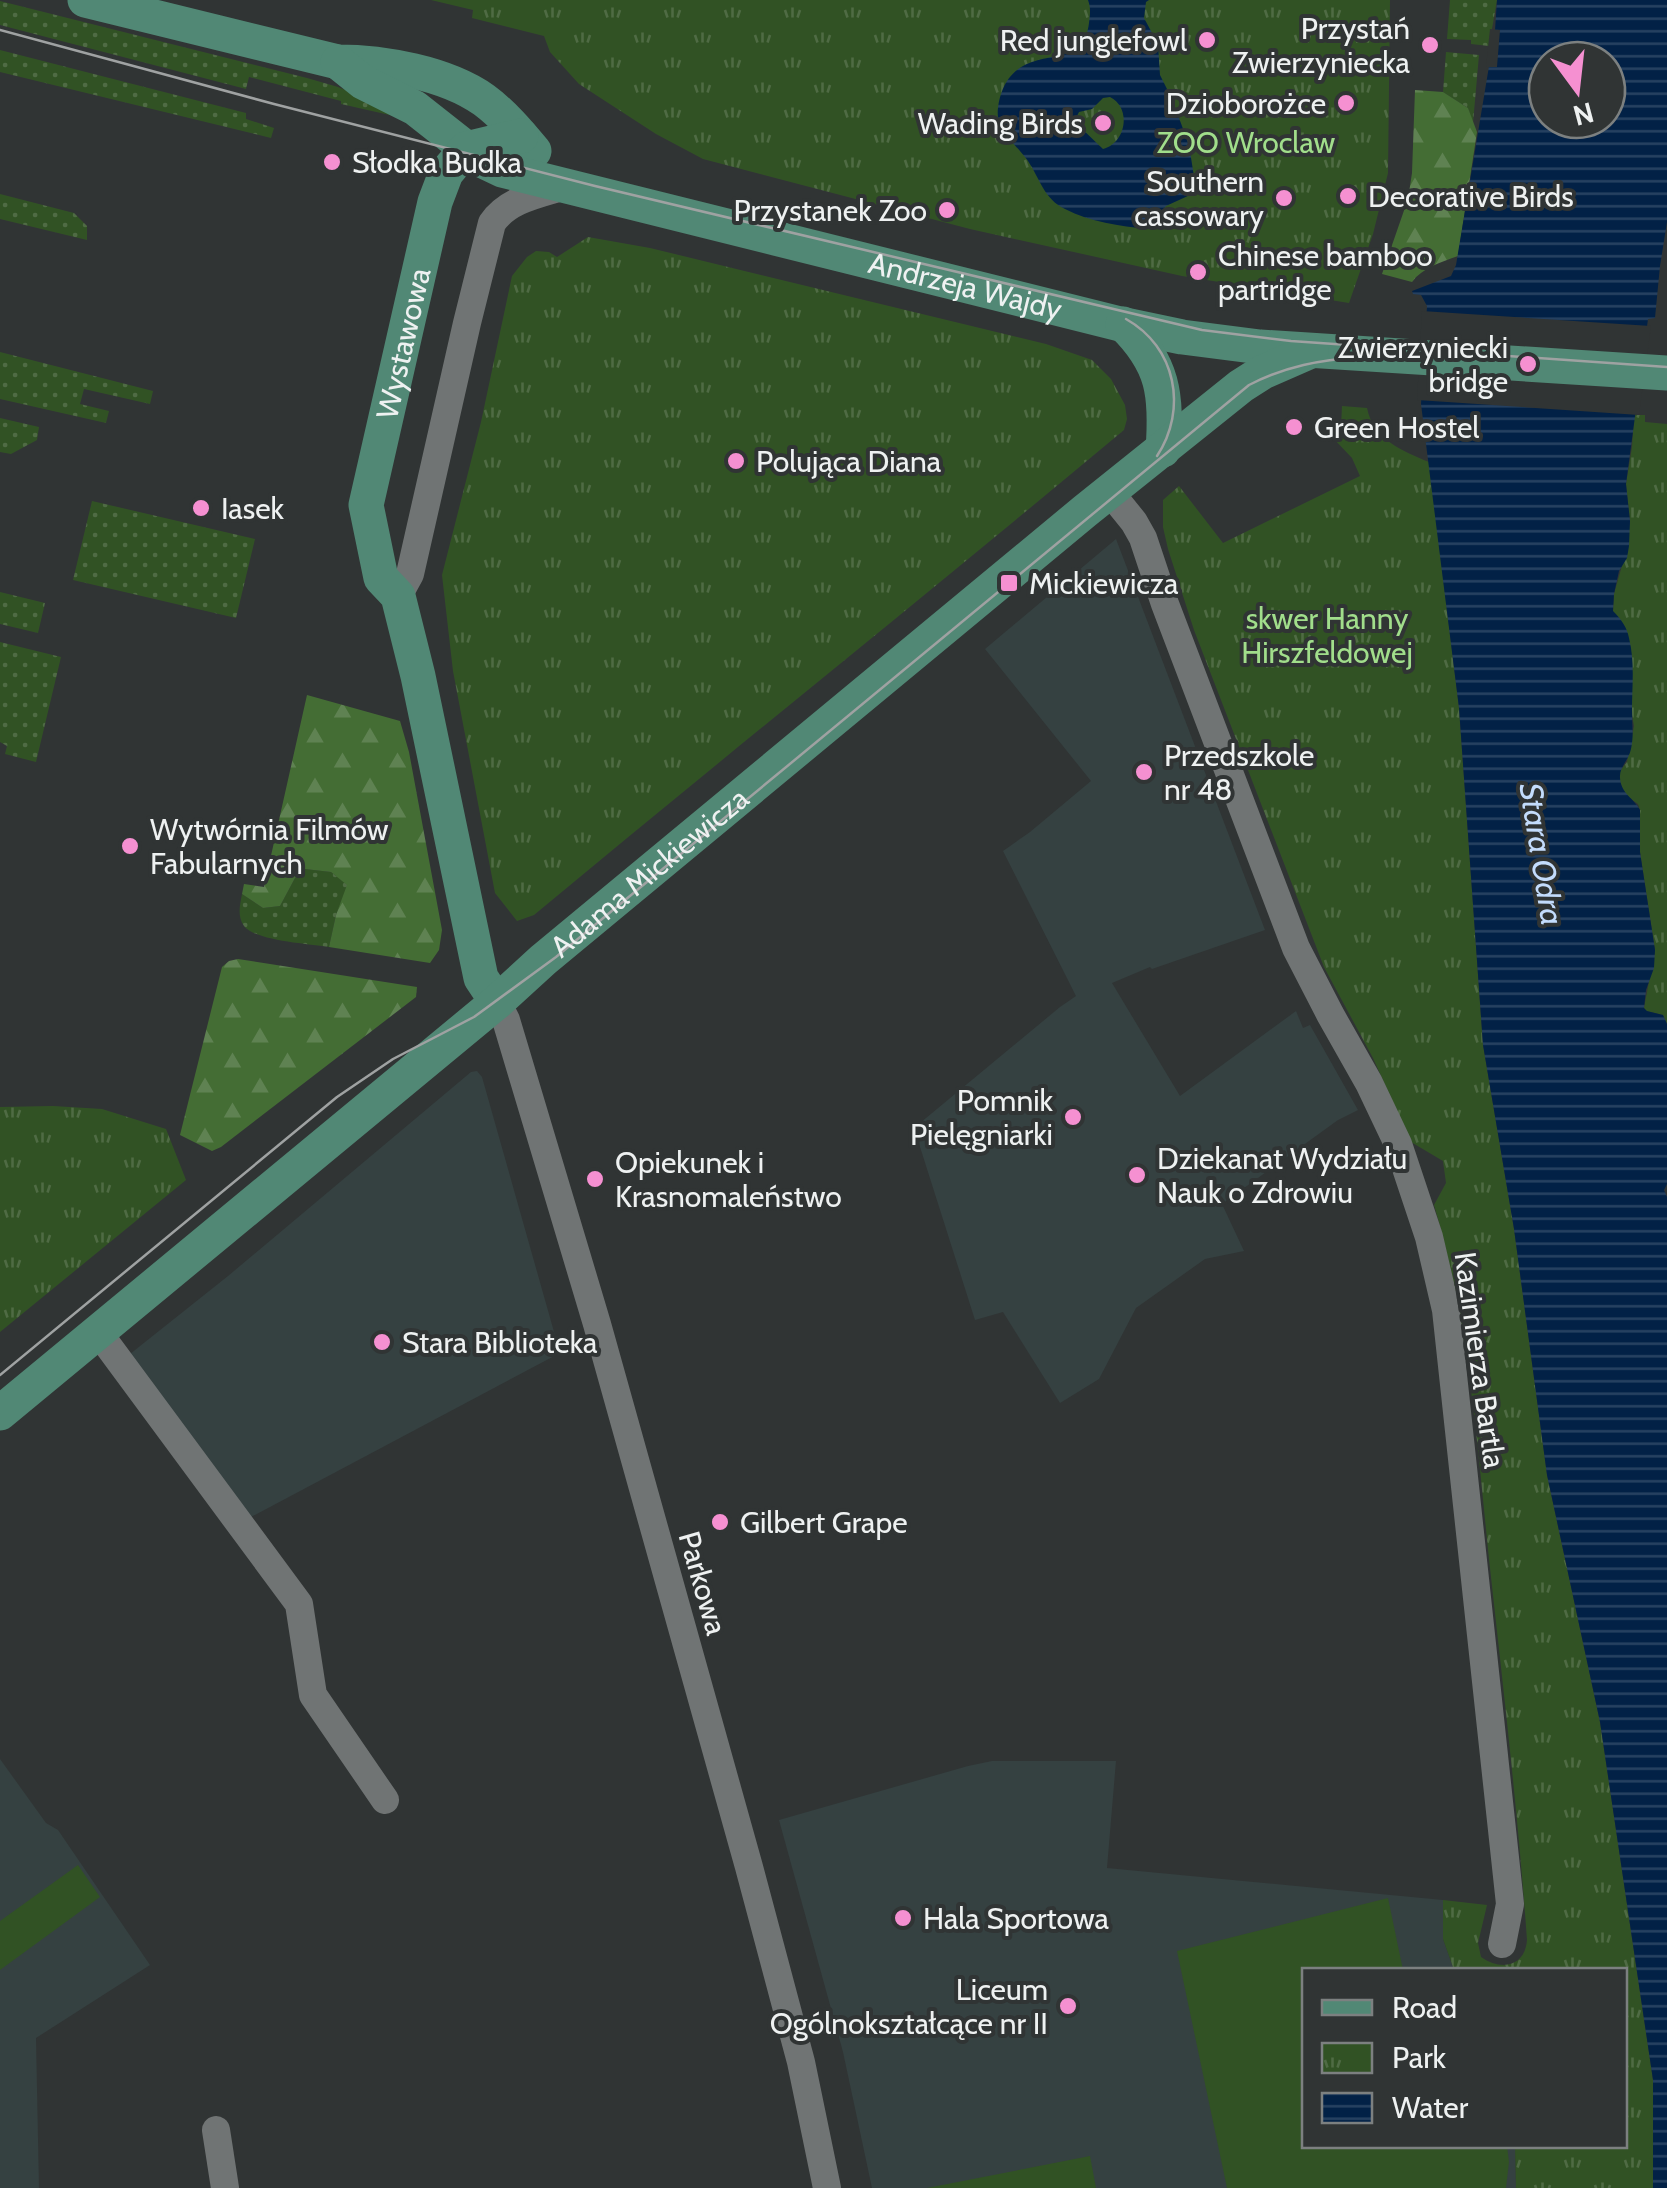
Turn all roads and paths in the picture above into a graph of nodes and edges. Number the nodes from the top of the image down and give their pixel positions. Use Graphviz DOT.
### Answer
graph roads {
  1 [pos="85,0"];
  2 [pos="338,62"];
  3 [pos="521,136"];
  4 [pos="466,150"];
  5 [pos="565,186"];
  6 [pos="1123,324"];
  7 [pos="1311,351"];
  8 [pos="1658,372"];
  9 [pos="1163,450"];
  10 [pos="1109,492"];
  11 [pos="398,596"];
  12 [pos="498,1002"];
  13 [pos="98,1332"];
  14 [pos="0,1413"];
  15 [pos="385,1800"];
  16 [pos="1502,1944"];
  17 [pos="216,2130"];
  18 [pos="225,2188"];
  19 [pos="827,2188"];
  1 -- 2 [label="main road"];
  2 -- 3 [label="main road"];
  2 -- 4 [label="main road, Andrzeja Wajdy"];
  3 -- 4 [label="main road"];
  3 -- 5 [label="main road"];
  4 -- 5 [label="main road, Andrzeja Wajdy"];
  4 -- 11 [label="main road, Wystawowa"];
  5 -- 6 [label="main road, Andrzeja Wajdy"];
  5 -- 11 [label="street, Wystawowa"];
  6 -- 7 [label="main road, Andrzeja Wajdy"];
  6 -- 9 [label="main road"];
  7 -- 8 [label="main road, Andrzeja Wajdy"];
  7 -- 9 [label="main road, Adama Mickiewicza"];
  9 -- 10 [label="main road, Adama Mickiewicza"];
  10 -- 12 [label="main road, Adama Mickiewicza"];
  10 -- 16 [label="street, Kazimierza Bartla"];
  11 -- 12 [label="main road, Wystawowa"];
  12 -- 13 [label="main road, Adama Mickiewicza"];
  12 -- 19 [label="street, Parkowa"];
  13 -- 14 [label="main road, Adama Mickiewicza"];
  13 -- 15 [label="street"];
  17 -- 18 [label="street"];
}
